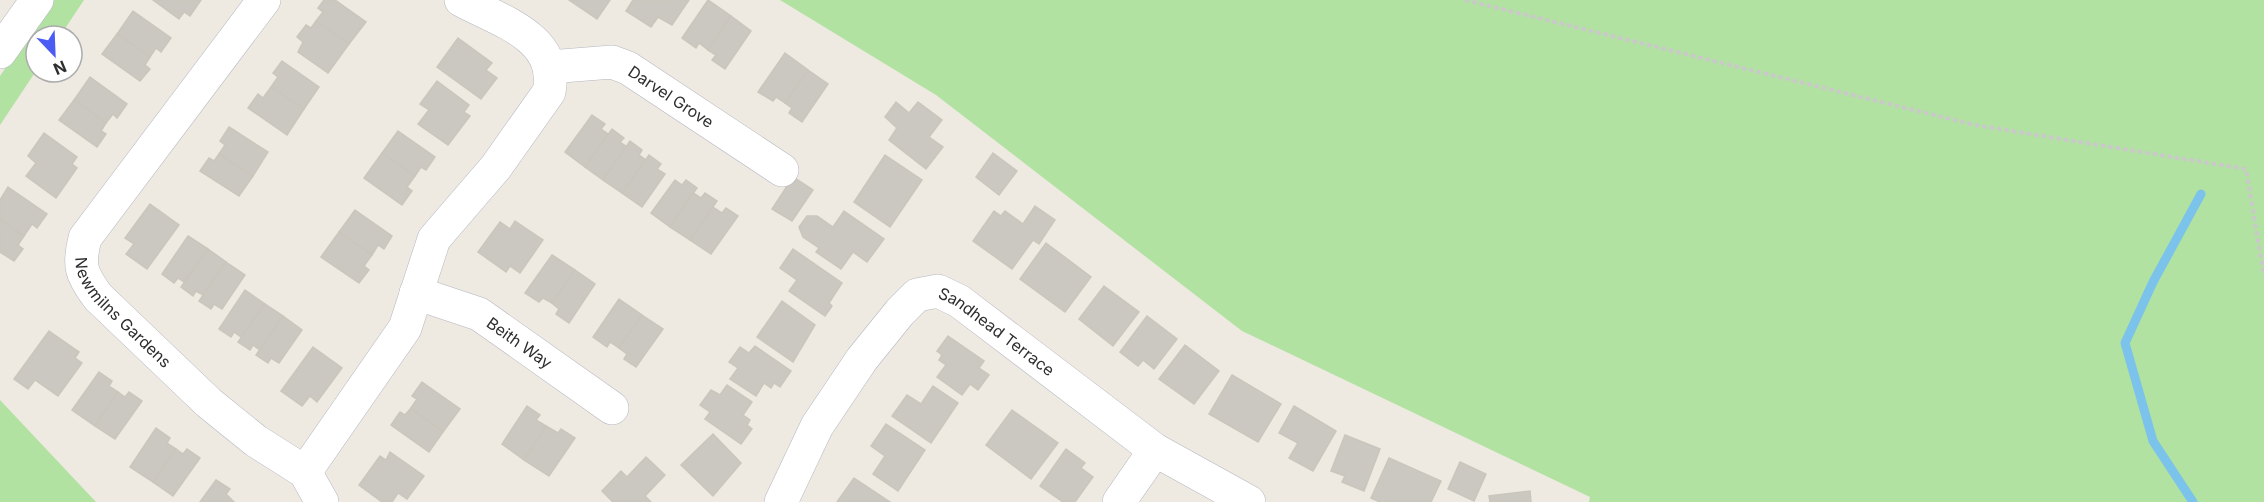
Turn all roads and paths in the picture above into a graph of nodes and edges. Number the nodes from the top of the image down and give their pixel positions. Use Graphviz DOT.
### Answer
graph roads {
  1 [pos="37,0"];
  2 [pos="264,0"];
  3 [pos="461,0"];
  4 [pos="1465,0"];
  5 [pos="0,52"];
  6 [pos="549,67"];
  7 [pos="782,170"];
  8 [pos="2264,276"];
  9 [pos="416,293"];
  10 [pos="612,408"];
  11 [pos="1155,450"];
  12 [pos="305,472"];
  13 [pos="322,502"];
  14 [pos="781,502"];
  15 [pos="1119,502"];
  16 [pos="1249,502"];
  1 -- 5 [label="street"];
  2 -- 12 [label="street, Newmilns Gardens"];
  3 -- 6 [label="street"];
  4 -- 8 [label="path"];
  6 -- 7 [label="street, Darvel Grove"];
  6 -- 9 [label="street"];
  9 -- 10 [label="street, Beith Way"];
  9 -- 12 [label="street"];
  11 -- 14 [label="street, Sandhead Terrace"];
  11 -- 15 [label="street"];
  11 -- 16 [label="street, Sandhead Terrace"];
  12 -- 13 [label="street, Newmilns Gardens"];
}
